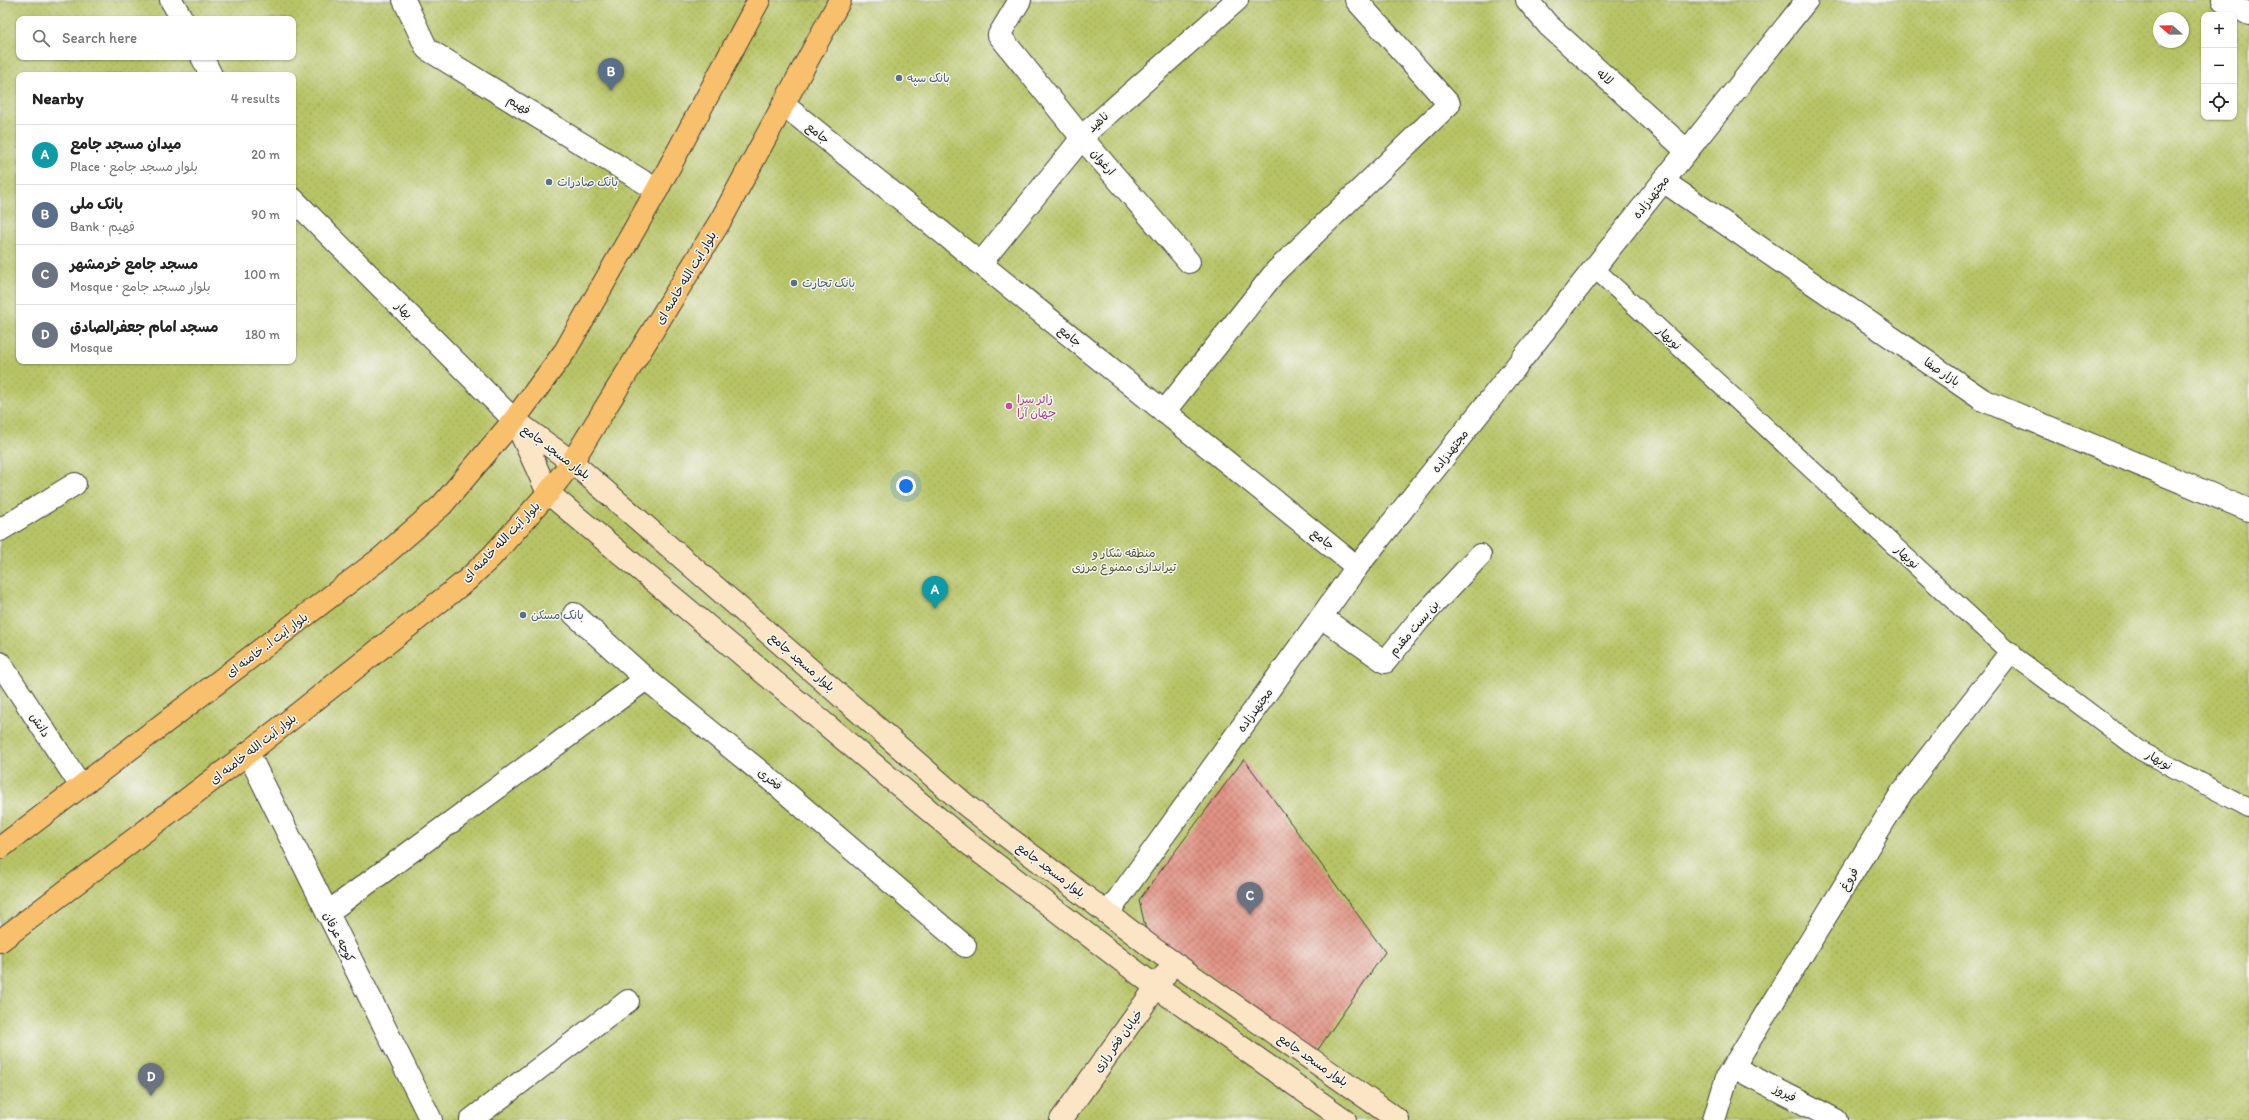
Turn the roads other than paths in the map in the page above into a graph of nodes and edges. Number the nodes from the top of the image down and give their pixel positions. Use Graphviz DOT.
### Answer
graph roads {
  1 [pos="171,0"];
  2 [pos="404,0"];
  3 [pos="758,0"];
  4 [pos="840,0"];
  5 [pos="1020,0"];
  6 [pos="1237,0"];
  7 [pos="1356,0"];
  8 [pos="1527,0"];
  9 [pos="1807,0"];
  10 [pos="2223,0"];
  11 [pos="2249,14"];
  12 [pos="180,16"];
  13 [pos="204,60"];
  14 [pos="210,72"];
  15 [pos="784,105"];
  16 [pos="1082,138"];
  17 [pos="1687,151"];
  18 [pos="1663,182"];
  19 [pos="657,190"];
  20 [pos="296,202"];
  21 [pos="1189,262"];
  22 [pos="980,264"];
  23 [pos="1594,268"];
  24 [pos="1164,412"];
  25 [pos="514,420"];
  26 [pos="572,462"];
  27 [pos="75,484"];
  28 [pos="548,493"];
  29 [pos="2249,510"];
  30 [pos="0,530"];
  31 [pos="1480,555"];
  32 [pos="1357,567"];
  33 [pos="574,614"];
  34 [pos="1322,617"];
  35 [pos="2010,653"];
  36 [pos="0,663"];
  37 [pos="646,679"];
  38 [pos="248,753"];
  39 [pos="81,786"];
  40 [pos="2249,808"];
  41 [pos="0,848"];
  42 [pos="327,913"];
  43 [pos="1108,913"];
  44 [pos="0,941"];
  45 [pos="965,946"];
  46 [pos="1174,962"];
  47 [pos="1156,987"];
  48 [pos="628,1001"];
  49 [pos="1733,1067"];
  50 [pos="431,1120"];
  51 [pos="471,1120"];
  52 [pos="1061,1120"];
  53 [pos="1345,1120"];
  54 [pos="1398,1120"];
  55 [pos="1714,1120"];
  56 [pos="1836,1120"];
  1 -- 12 [label="street"];
  2 -- 19 [label="street, فهیم"];
  3 -- 19 [label="main road"];
  4 -- 15 [label="main road, بلوار آیت الله خامنه ای"];
  5 -- 16 [label="street, ارغوان"];
  6 -- 16 [label="street, ناهید"];
  7 -- 24 [label="street"];
  8 -- 17 [label="street, لاله"];
  9 -- 17 [label="street, مجتهدزاده"];
  10 -- 11 [label="street"];
  13 -- 14 [label="street"];
  15 -- 22 [label="street, جامع"];
  15 -- 26 [label="main road, بلوار آیت الله خامنه ای"];
  16 -- 21 [label="street, ارغوان"];
  16 -- 22 [label="street, ناهید"];
  17 -- 18 [label="street, مجتهدزاده"];
  18 -- 23 [label="street, مجتهدزاده"];
  18 -- 29 [label="street, بازار صفا"];
  19 -- 25 [label="main road"];
  20 -- 25 [label="street, بهار"];
  22 -- 24 [label="street, جامع"];
  23 -- 32 [label="street, مجتهدزاده"];
  23 -- 35 [label="lane, نوبهار"];
  24 -- 32 [label="street, جامع"];
  25 -- 26 [label="main road, بلوار مسجد جامع"];
  25 -- 28 [label="main road, بلوار مسجد جامع"];
  25 -- 39 [label="main road, بلوار آیت ا.. خامنه ای"];
  26 -- 28 [label="main road, بلوار آیت الله خامنه ای"];
  26 -- 43 [label="main road, بلوار مسجد جامع"];
  27 -- 30 [label="street"];
  28 -- 38 [label="main road, بلوار آیت الله خامنه ای"];
  28 -- 47 [label="main road, بلوار مسجد جامع"];
  31 -- 34 [label="street, بن بست مقدم"];
  32 -- 34 [label="street, مجتهدزاده"];
  33 -- 37 [label="street, فخری"];
  34 -- 43 [label="street, مجتهدزاده"];
  35 -- 40 [label="lane, نوبهار"];
  35 -- 49 [label="street, فروغ"];
  36 -- 39 [label="street, دانش"];
  37 -- 42 [label="street"];
  37 -- 45 [label="street, فخری"];
  38 -- 42 [label="street, کوچه عرفان"];
  38 -- 44 [label="main road, بلوار آیت الله خامنه ای"];
  39 -- 41 [label="main road, بلوار آیت ا.. خامنه ای"];
  42 -- 50 [label="street, کوچه عرفان"];
  43 -- 46 [label="main road, بلوار مسجد جامع"];
  46 -- 47 [label="main road, خیابان فخر رازی"];
  46 -- 54 [label="main road, بلوار مسجد جامع"];
  47 -- 52 [label="main road, خیابان فخر رازی"];
  47 -- 53 [label="main road, بلوار مسجد جامع"];
  48 -- 51 [label="street"];
  49 -- 55 [label="street, فروغ"];
  49 -- 56 [label="street, فیروز"];
}
